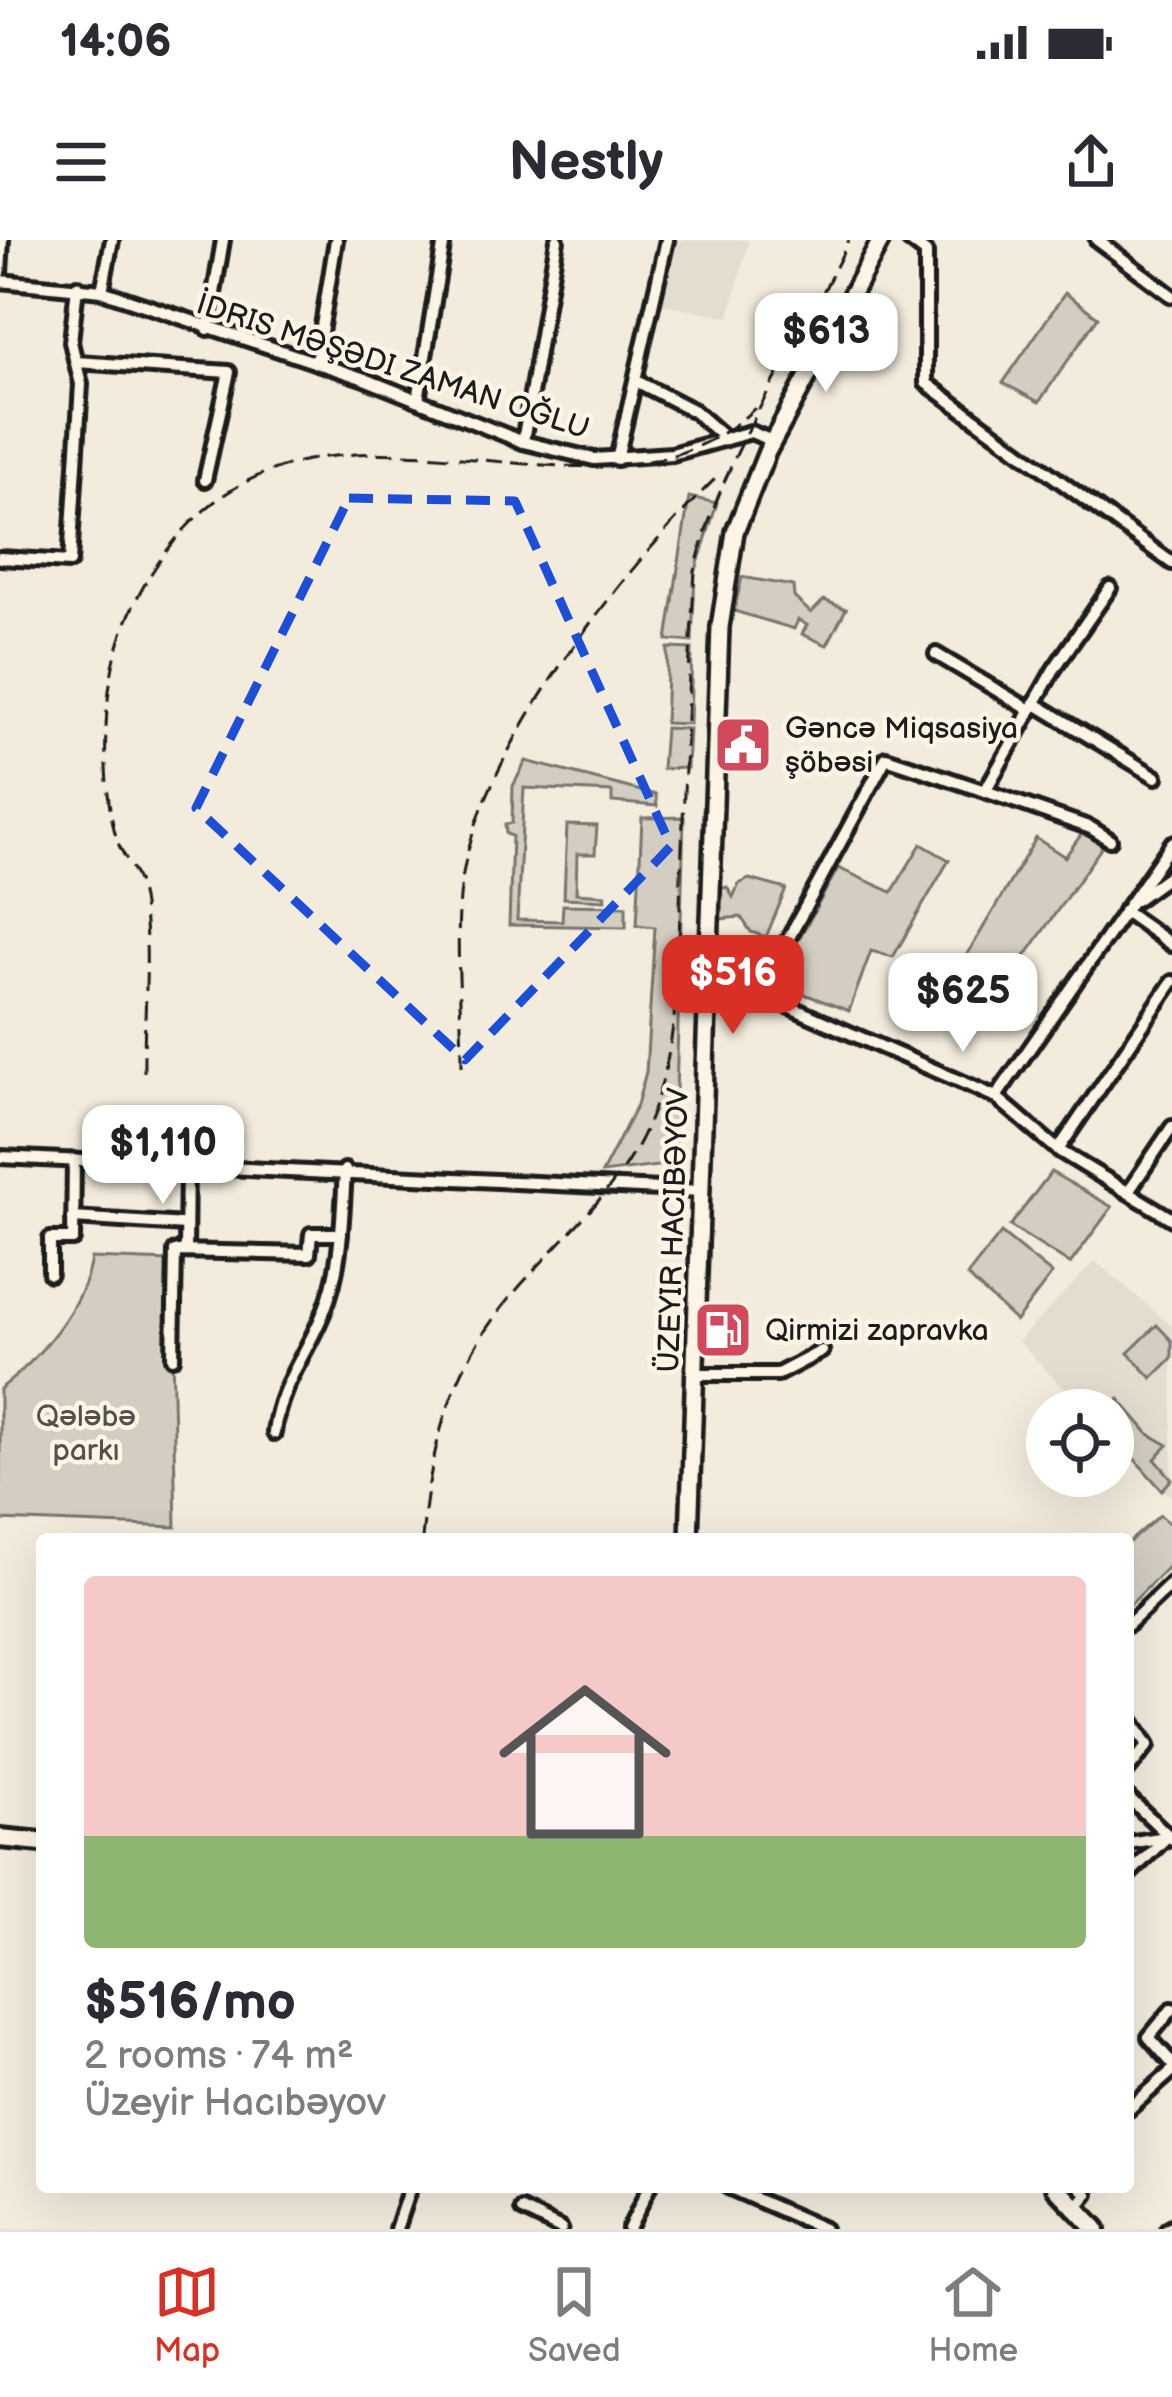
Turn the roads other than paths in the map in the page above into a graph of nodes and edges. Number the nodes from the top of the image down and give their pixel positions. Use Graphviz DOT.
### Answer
graph roads {
  1 [pos="2,240"];
  2 [pos="112,240"];
  3 [pos="223,240"];
  4 [pos="336,240"];
  5 [pos="444,240"];
  6 [pos="557,240"];
  7 [pos="667,240"];
  8 [pos="881,240"];
  9 [pos="909,240"];
  10 [pos="1097,240"];
  11 [pos="0,277"];
  12 [pos="76,286"];
  13 [pos="102,291"];
  14 [pos="1172,296"];
  15 [pos="208,329"];
  16 [pos="76,362"];
  17 [pos="316,363"];
  18 [pos="638,382"];
  19 [pos="418,400"];
  20 [pos="726,440"];
  21 [pos="772,441"];
  22 [pos="523,442"];
  23 [pos="617,458"];
  24 [pos="205,480"];
  25 [pos="0,558"];
  26 [pos="1172,563"];
  27 [pos="1110,588"];
  28 [pos="937,654"];
  29 [pos="1032,706"];
  30 [pos="1156,777"];
  31 [pos="985,791"];
  32 [pos="1110,840"];
  33 [pos="1172,843"];
  34 [pos="1172,874"];
  35 [pos="1126,909"];
  36 [pos="1172,945"];
  37 [pos="710,972"];
  38 [pos="1172,982"];
  39 [pos="759,993"];
  40 [pos="996,1097"];
  41 [pos="1172,1127"];
  42 [pos="1058,1150"];
  43 [pos="0,1157"];
  44 [pos="74,1160"];
  45 [pos="188,1164"];
  46 [pos="345,1170"];
  47 [pos="702,1192"];
  48 [pos="1128,1192"];
  49 [pos="73,1218"];
  50 [pos="1172,1219"];
  51 [pos="186,1225"];
  52 [pos="341,1234"];
  53 [pos="186,1251"];
  54 [pos="50,1274"];
  55 [pos="822,1351"];
  56 [pos="173,1358"];
  57 [pos="695,1374"];
  58 [pos="274,1433"];
  59 [pos="688,1533"];
  60 [pos="1172,1583"];
  61 [pos="1134,1619"];
  62 [pos="1134,1723"];
  63 [pos="1134,1762"];
  64 [pos="1134,1804"];
  65 [pos="1140,1810"];
  66 [pos="1134,1816"];
  67 [pos="0,1838"];
  68 [pos="1170,1838"];
  69 [pos="36,1841"];
  70 [pos="1134,1842"];
  71 [pos="1134,1870"];
  72 [pos="1172,2009"];
  73 [pos="1172,2067"];
  74 [pos="1134,2104"];
  75 [pos="408,2193"];
  76 [pos="646,2193"];
  77 [pos="742,2193"];
  78 [pos="1062,2193"];
  79 [pos="1086,2193"];
  80 [pos="1077,2207"];
  81 [pos="522,2210"];
  82 [pos="396,2229"];
  83 [pos="561,2229"];
  84 [pos="628,2229"];
  85 [pos="824,2229"];
  86 [pos="1096,2229"];
  1 -- 11 [label="street"];
  2 -- 13 [label="street"];
  3 -- 15 [label="street"];
  4 -- 17 [label="street"];
  5 -- 19 [label="street"];
  6 -- 22 [label="street"];
  7 -- 18 [label="street"];
  8 -- 21 [label="main road"];
  9 -- 26 [label="street"];
  10 -- 14 [label="street"];
  11 -- 12 [label="street, İDRIS MƏŞƏDI ZAMAN OĞLU"];
  12 -- 13 [label="street, İDRIS MƏŞƏDI ZAMAN OĞLU"];
  12 -- 16 [label="street"];
  13 -- 15 [label="street, İDRIS MƏŞƏDI ZAMAN OĞLU"];
  15 -- 17 [label="street, İDRIS MƏŞƏDI ZAMAN OĞLU"];
  16 -- 24 [label="street"];
  16 -- 25 [label="street"];
  17 -- 19 [label="street, İDRIS MƏŞƏDI ZAMAN OĞLU"];
  18 -- 20 [label="street"];
  18 -- 23 [label="street"];
  19 -- 22 [label="street, İDRIS MƏŞƏDI ZAMAN OĞLU"];
  20 -- 21 [label="street, İDRIS MƏŞƏDI ZAMAN OĞLU"];
  20 -- 23 [label="street, İDRIS MƏŞƏDI ZAMAN OĞLU"];
  21 -- 37 [label="main road"];
  22 -- 23 [label="street, İDRIS MƏŞƏDI ZAMAN OĞLU"];
  27 -- 29 [label="street"];
  28 -- 29 [label="street"];
  29 -- 30 [label="street"];
  29 -- 31 [label="street"];
  31 -- 32 [label="street"];
  31 -- 39 [label="street"];
  33 -- 35 [label="street"];
  34 -- 35 [label="street"];
  35 -- 36 [label="street"];
  35 -- 40 [label="street"];
  37 -- 39 [label="street"];
  37 -- 47 [label="main road"];
  38 -- 42 [label="street"];
  39 -- 40 [label="street"];
  40 -- 42 [label="street"];
  41 -- 48 [label="street"];
  42 -- 48 [label="street"];
  43 -- 44 [label="street"];
  44 -- 45 [label="street"];
  44 -- 49 [label="street"];
  45 -- 46 [label="street"];
  45 -- 51 [label="street"];
  46 -- 47 [label="street"];
  46 -- 52 [label="street"];
  47 -- 57 [label="main road"];
  48 -- 50 [label="street"];
  49 -- 51 [label="street"];
  49 -- 54 [label="street"];
  51 -- 53 [label="street"];
  52 -- 53 [label="street"];
  52 -- 58 [label="street"];
  53 -- 56 [label="street"];
  55 -- 57 [label="street"];
  57 -- 59 [label="main road"];
  60 -- 61 [label="street"];
  62 -- 63 [label="street"];
  64 -- 65 [label="street"];
  65 -- 66 [label="street"];
  65 -- 68 [label="street"];
  67 -- 69 [label="main road"];
  68 -- 70 [label="street"];
  68 -- 71 [label="street"];
  72 -- 73 [label="street"];
  73 -- 74 [label="street"];
  75 -- 82 [label="street"];
  76 -- 84 [label="street"];
  77 -- 85 [label="street"];
  78 -- 80 [label="main road"];
  79 -- 80 [label="street"];
  80 -- 86 [label="main road"];
  81 -- 83 [label="street"];
}
